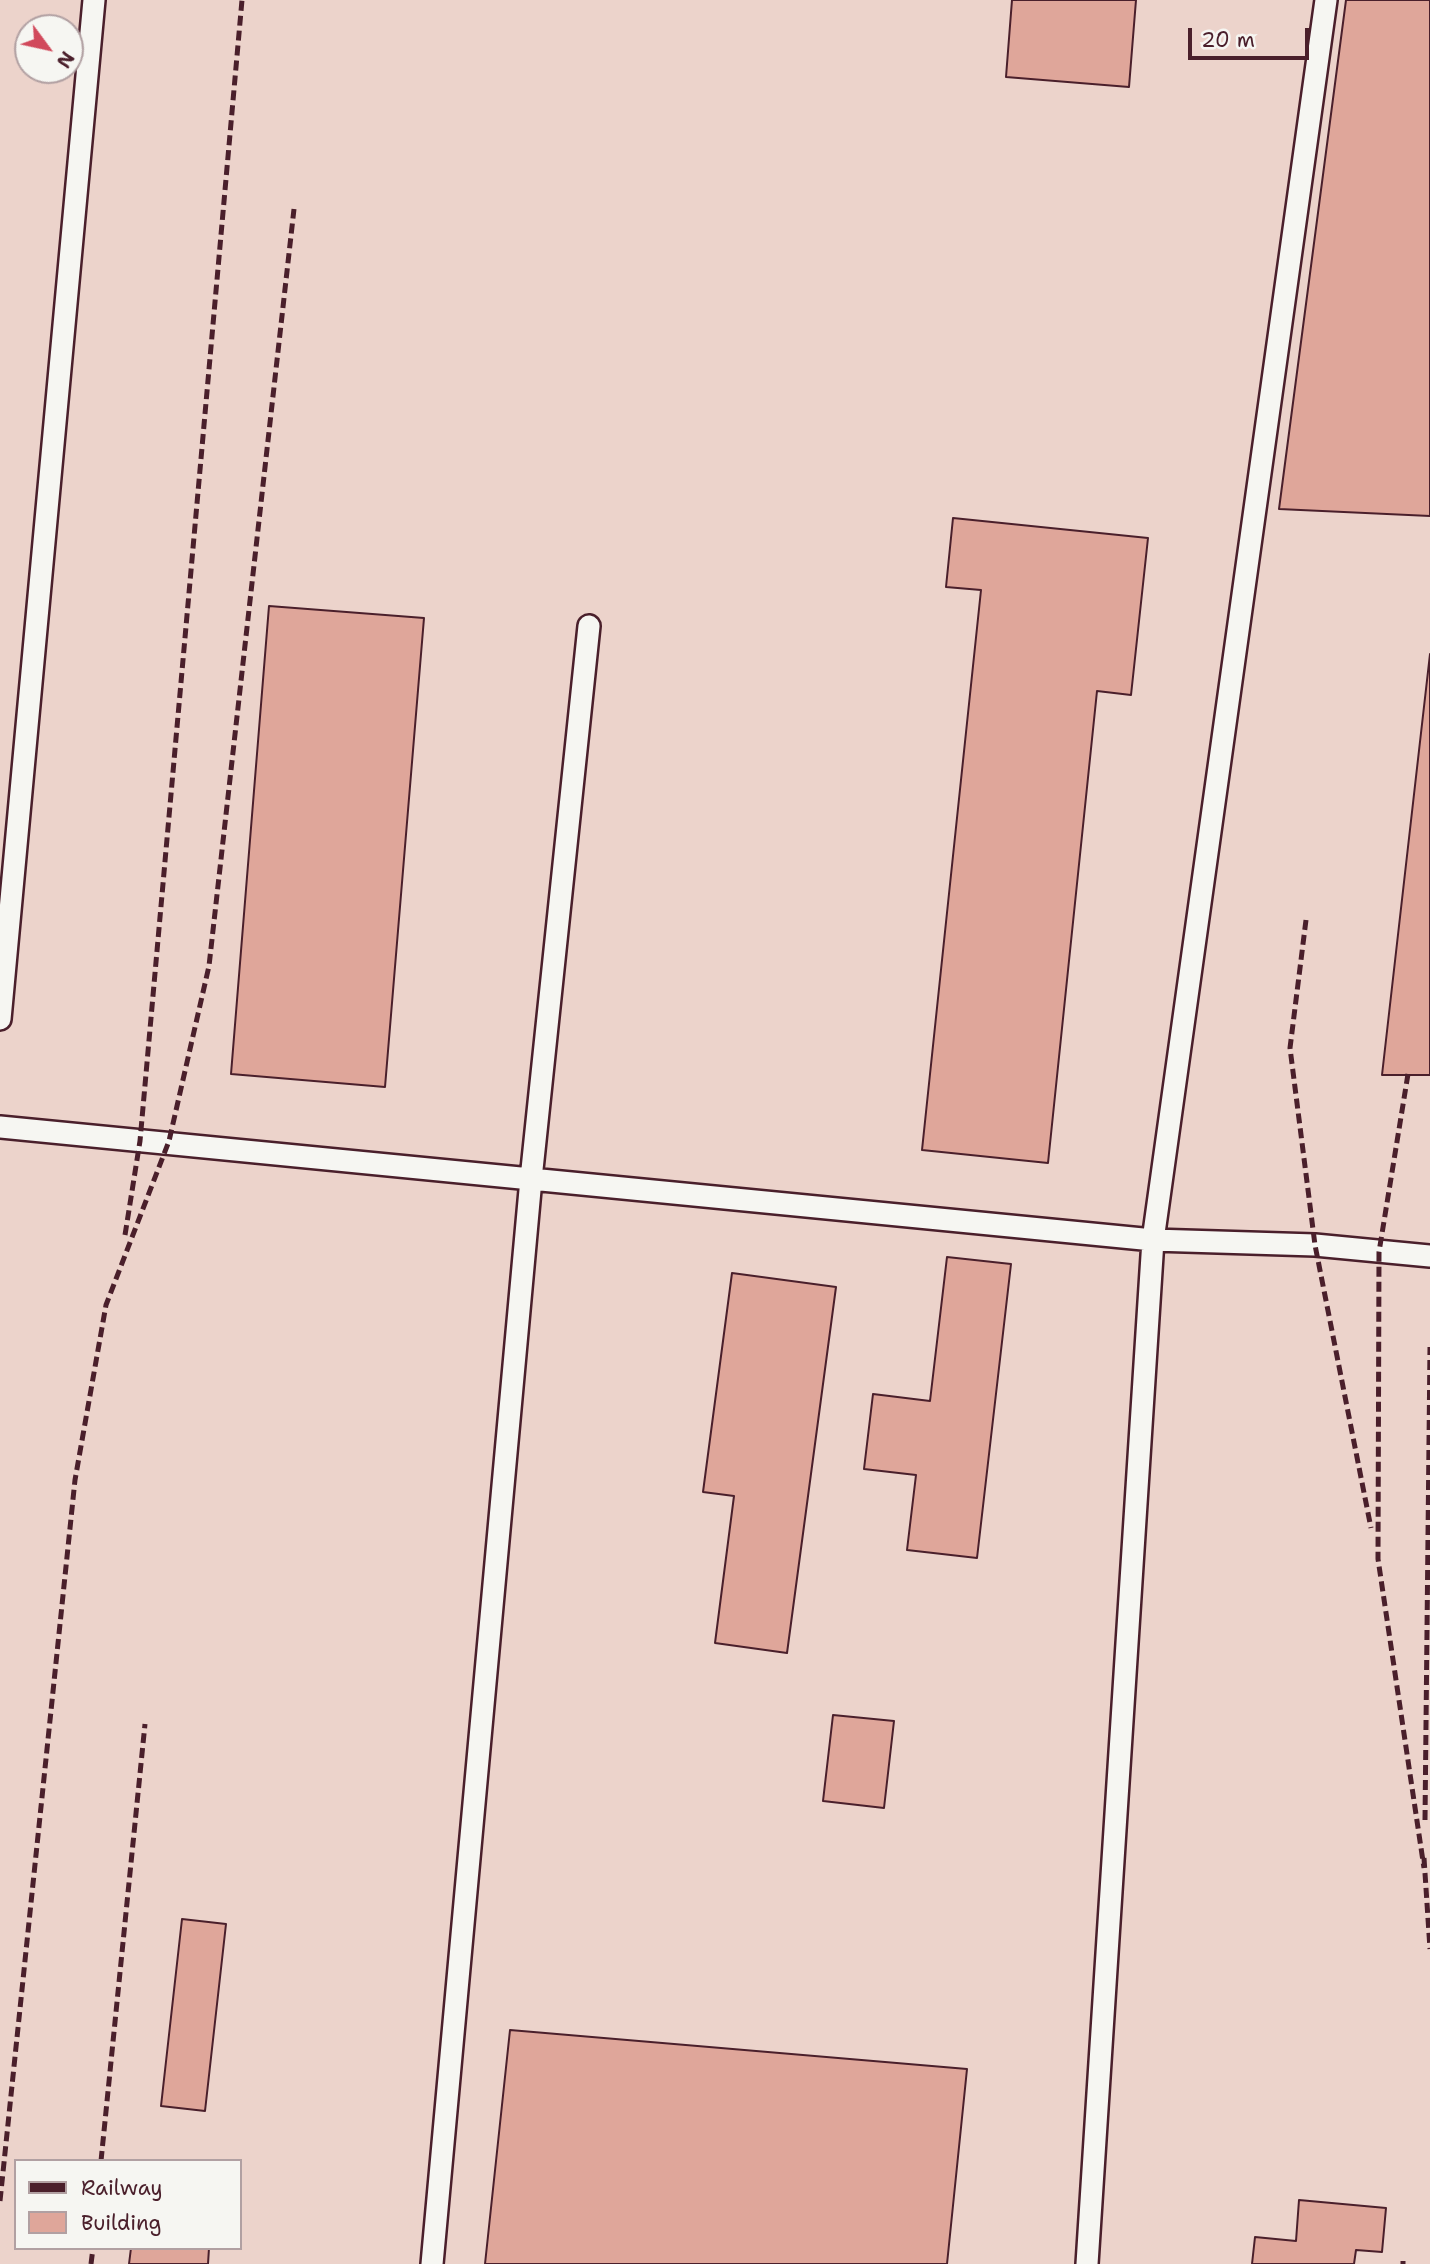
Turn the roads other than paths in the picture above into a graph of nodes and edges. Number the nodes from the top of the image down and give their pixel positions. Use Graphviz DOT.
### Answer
graph roads {
  1 [pos="94,0"];
  2 [pos="1326,0"];
  3 [pos="589,626"];
  4 [pos="0,1019"];
  5 [pos="0,1127"];
  6 [pos="531,1179"];
  7 [pos="1153,1240"];
  8 [pos="1430,1256"];
  9 [pos="432,2264"];
  10 [pos="1087,2264"];
  1 -- 4 [label="lane"];
  2 -- 7 [label="lane"];
  3 -- 6 [label="lane"];
  5 -- 6 [label="lane"];
  6 -- 7 [label="lane"];
  6 -- 9 [label="lane"];
  7 -- 8 [label="lane"];
  7 -- 10 [label="lane"];
}
